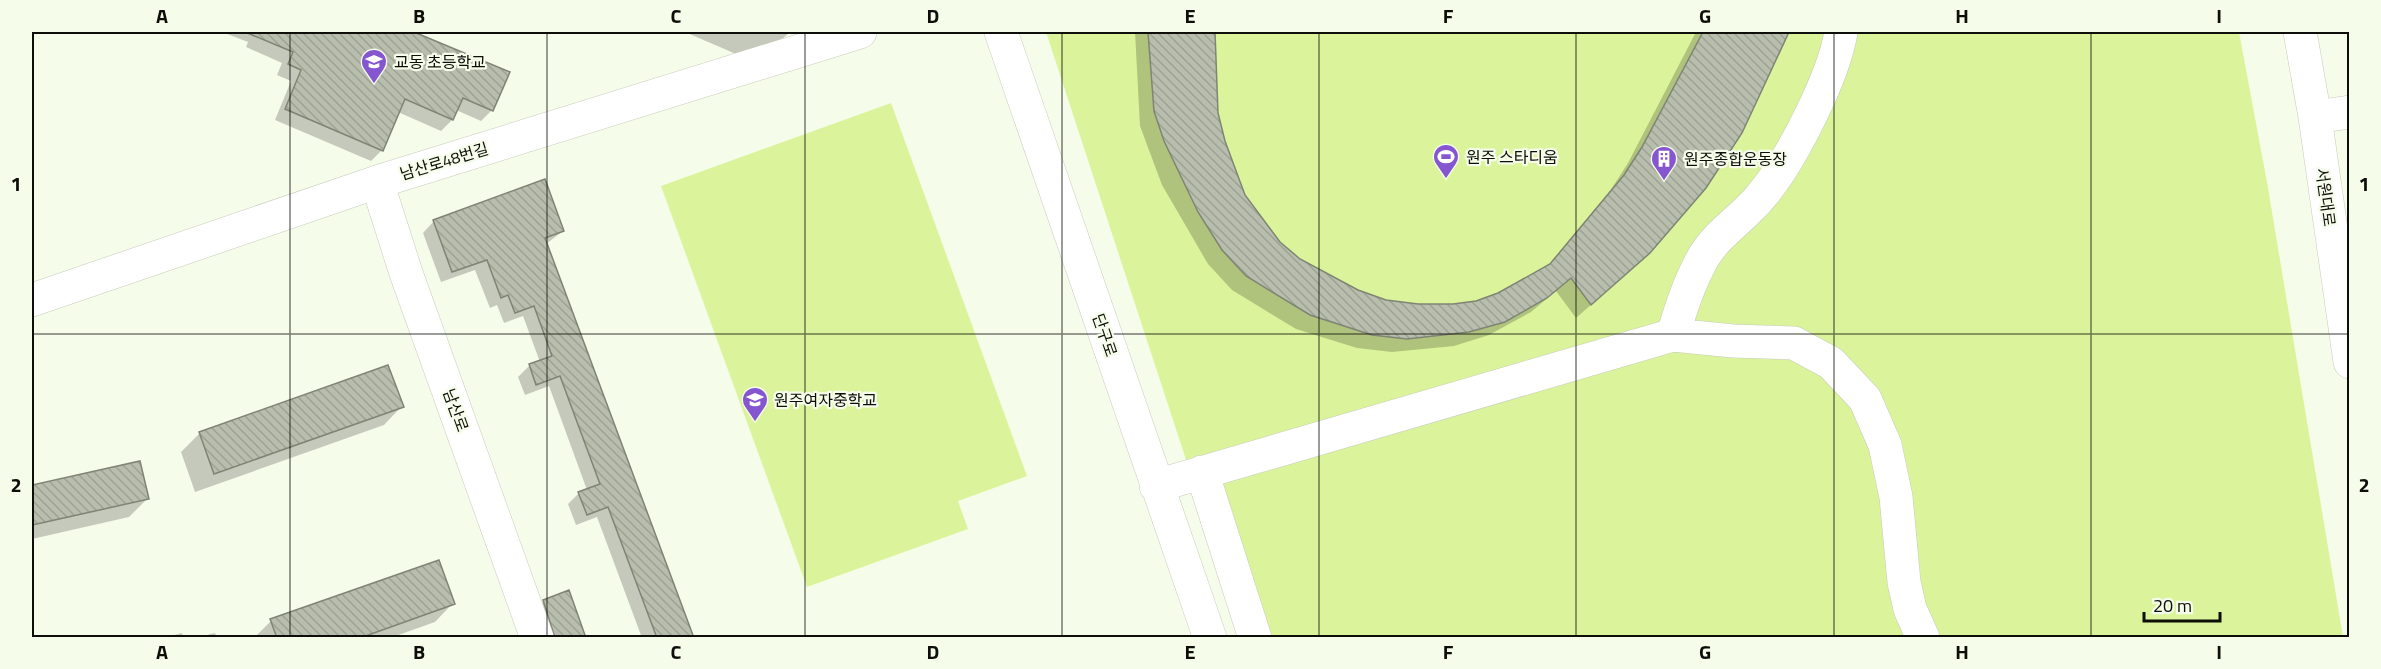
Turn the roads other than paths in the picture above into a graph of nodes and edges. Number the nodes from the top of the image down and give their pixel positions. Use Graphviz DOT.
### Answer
graph roads {
  1 [pos="860,32"];
  2 [pos="1001,32"];
  3 [pos="1841,32"];
  4 [pos="2300,32"];
  5 [pos="2349,112"];
  6 [pos="2315,117"];
  7 [pos="377,182"];
  8 [pos="32,300"];
  9 [pos="1673,335"];
  10 [pos="2349,362"];
  11 [pos="1202,472"];
  12 [pos="1156,486"];
  13 [pos="537,638"];
  14 [pos="1210,638"];
  15 [pos="1255,638"];
  16 [pos="1923,638"];
  1 -- 7 [label="street, 남산로48번길"];
  2 -- 12 [label="street, 단구로"];
  3 -- 9 [label="street"];
  4 -- 6 [label="street, 서원대로"];
  5 -- 6 [label="street"];
  6 -- 10 [label="street, 서원대로"];
  7 -- 8 [label="street, 남산로48번길"];
  7 -- 13 [label="street, 남산로"];
  9 -- 11 [label="street"];
  9 -- 16 [label="street"];
  11 -- 12 [label="street"];
  11 -- 15 [label="street"];
  12 -- 14 [label="street, 단구로"];
}
